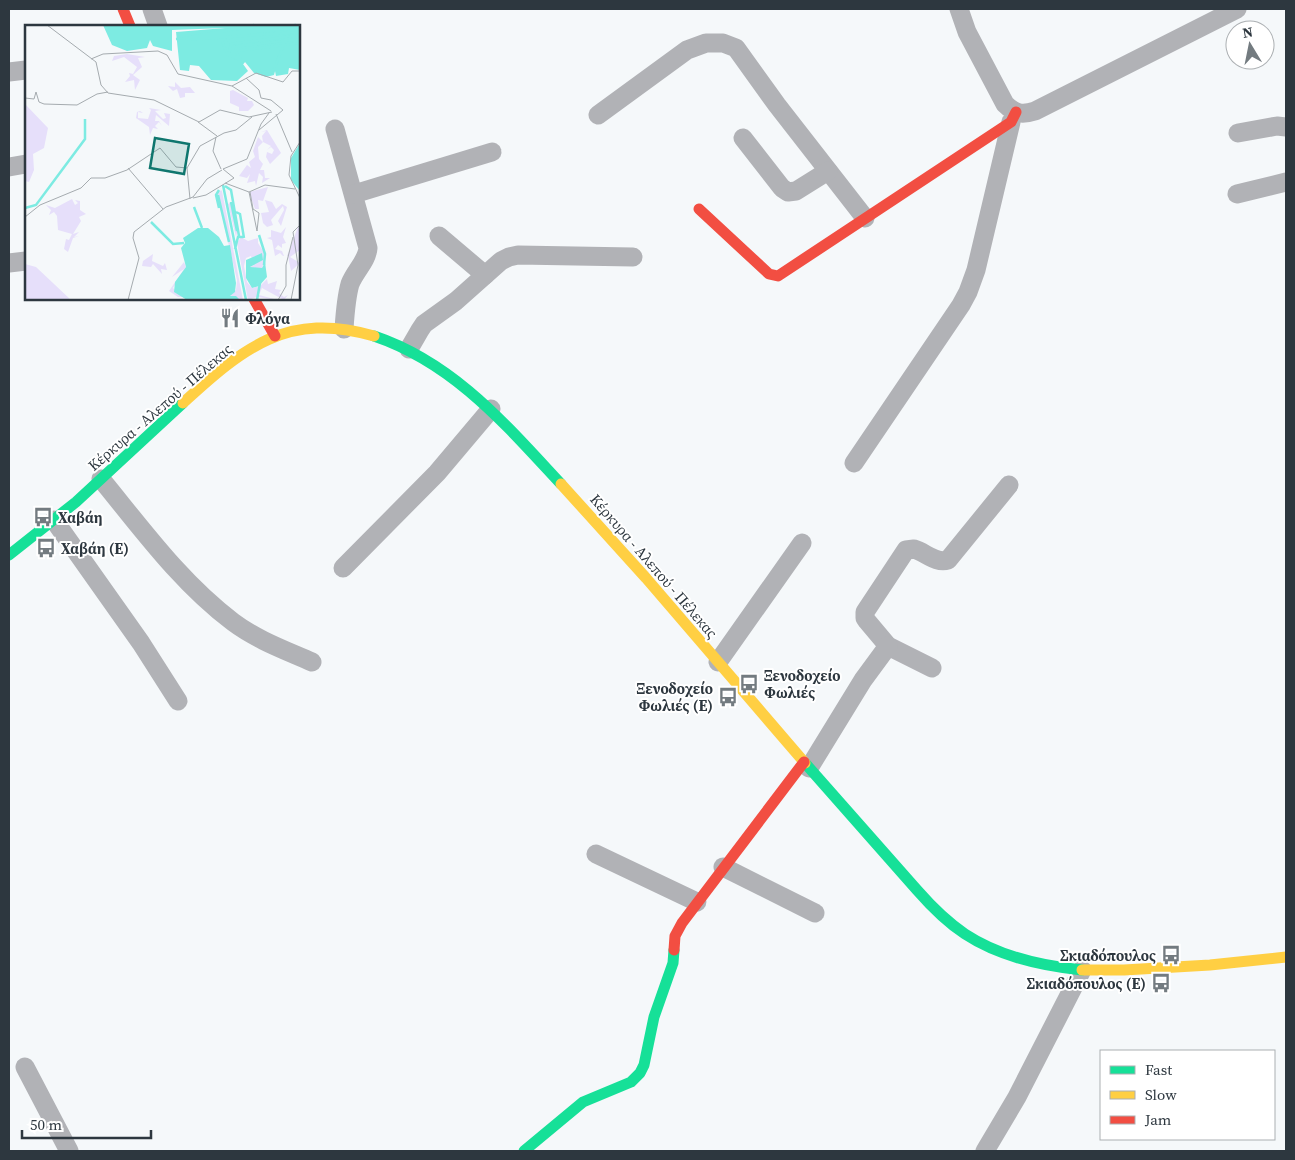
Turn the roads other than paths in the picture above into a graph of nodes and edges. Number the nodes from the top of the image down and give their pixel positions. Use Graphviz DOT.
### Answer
graph roads {
  1 [pos="123,9"];
  2 [pos="152,9"];
  3 [pos="959,9"];
  4 [pos="1237,9"];
  5 [pos="130,25"];
  6 [pos="158,25"];
  7 [pos="25,70"];
  8 [pos="9,72"];
  9 [pos="598,115"];
  10 [pos="1014,117"];
  11 [pos="1286,127"];
  12 [pos="336,129"];
  13 [pos="1238,132"];
  14 [pos="743,138"];
  15 [pos="492,152"];
  16 [pos="25,164"];
  17 [pos="9,167"];
  18 [pos="828,171"];
  19 [pos="1286,182"];
  20 [pos="354,194"];
  21 [pos="1237,194"];
  22 [pos="699,209"];
  23 [pos="865,218"];
  24 [pos="439,236"];
  25 [pos="633,257"];
  26 [pos="25,260"];
  27 [pos="9,263"];
  28 [pos="485,275"];
  29 [pos="255,300"];
  30 [pos="344,329"];
  31 [pos="275,336"];
  32 [pos="409,349"];
  33 [pos="490,409"];
  34 [pos="854,463"];
  35 [pos="101,479"];
  36 [pos="1009,485"];
  37 [pos="54,520"];
  38 [pos="802,544"];
  39 [pos="9,555"];
  40 [pos="343,568"];
  41 [pos="888,646"];
  42 [pos="312,662"];
  43 [pos="718,662"];
  44 [pos="932,668"];
  45 [pos="178,701"];
  46 [pos="807,765"];
  47 [pos="596,854"];
  48 [pos="724,867"];
  49 [pos="697,902"];
  50 [pos="815,912"];
  51 [pos="1286,957"];
  52 [pos="1082,970"];
  53 [pos="25,1067"];
  54 [pos="68,1151"];
  55 [pos="524,1151"];
  56 [pos="985,1151"];
  1 -- 5 [label="main road"];
  2 -- 6 [label="street"];
  3 -- 10 [label="street"];
  4 -- 10 [label="street"];
  7 -- 8 [label="street"];
  9 -- 18 [label="street"];
  10 -- 23 [label="main road"];
  10 -- 34 [label="street"];
  11 -- 13 [label="street"];
  12 -- 20 [label="street"];
  14 -- 18 [label="street"];
  15 -- 20 [label="street"];
  16 -- 17 [label="street"];
  18 -- 23 [label="street"];
  19 -- 21 [label="street"];
  20 -- 30 [label="street"];
  22 -- 23 [label="main road"];
  24 -- 28 [label="street"];
  25 -- 28 [label="street"];
  26 -- 27 [label="street"];
  28 -- 32 [label="street"];
  29 -- 31 [label="main road"];
  30 -- 31 [label="main road, Κέρκυρα - Αλεπού - Πέλεκας"];
  30 -- 32 [label="main road, Κέρκυρα - Αλεπού - Πέλεκας"];
  31 -- 35 [label="main road, Κέρκυρα - Αλεπού - Πέλεκας"];
  32 -- 33 [label="main road, Κέρκυρα - Αλεπού - Πέλεκας"];
  33 -- 40 [label="street"];
  33 -- 43 [label="main road, Κέρκυρα - Αλεπού - Πέλεκας"];
  35 -- 37 [label="main road, Κέρκυρα - Αλεπού - Πέλεκας"];
  35 -- 42 [label="street"];
  36 -- 41 [label="street"];
  37 -- 39 [label="main road, Κέρκυρα - Αλεπού - Πέλεκας"];
  37 -- 45 [label="street"];
  38 -- 43 [label="street"];
  41 -- 44 [label="street"];
  41 -- 46 [label="street"];
  43 -- 46 [label="main road, Κέρκυρα - Αλεπού - Πέλεκας"];
  46 -- 48 [label="main road"];
  46 -- 52 [label="main road, Κέρκυρα - Αλεπού - Πέλεκας"];
  47 -- 49 [label="street"];
  48 -- 49 [label="main road"];
  48 -- 50 [label="street"];
  49 -- 55 [label="main road"];
  51 -- 52 [label="main road, Κέρκυρα - Αλεπού - Πέλεκας"];
  52 -- 56 [label="street"];
  53 -- 54 [label="street"];
}
